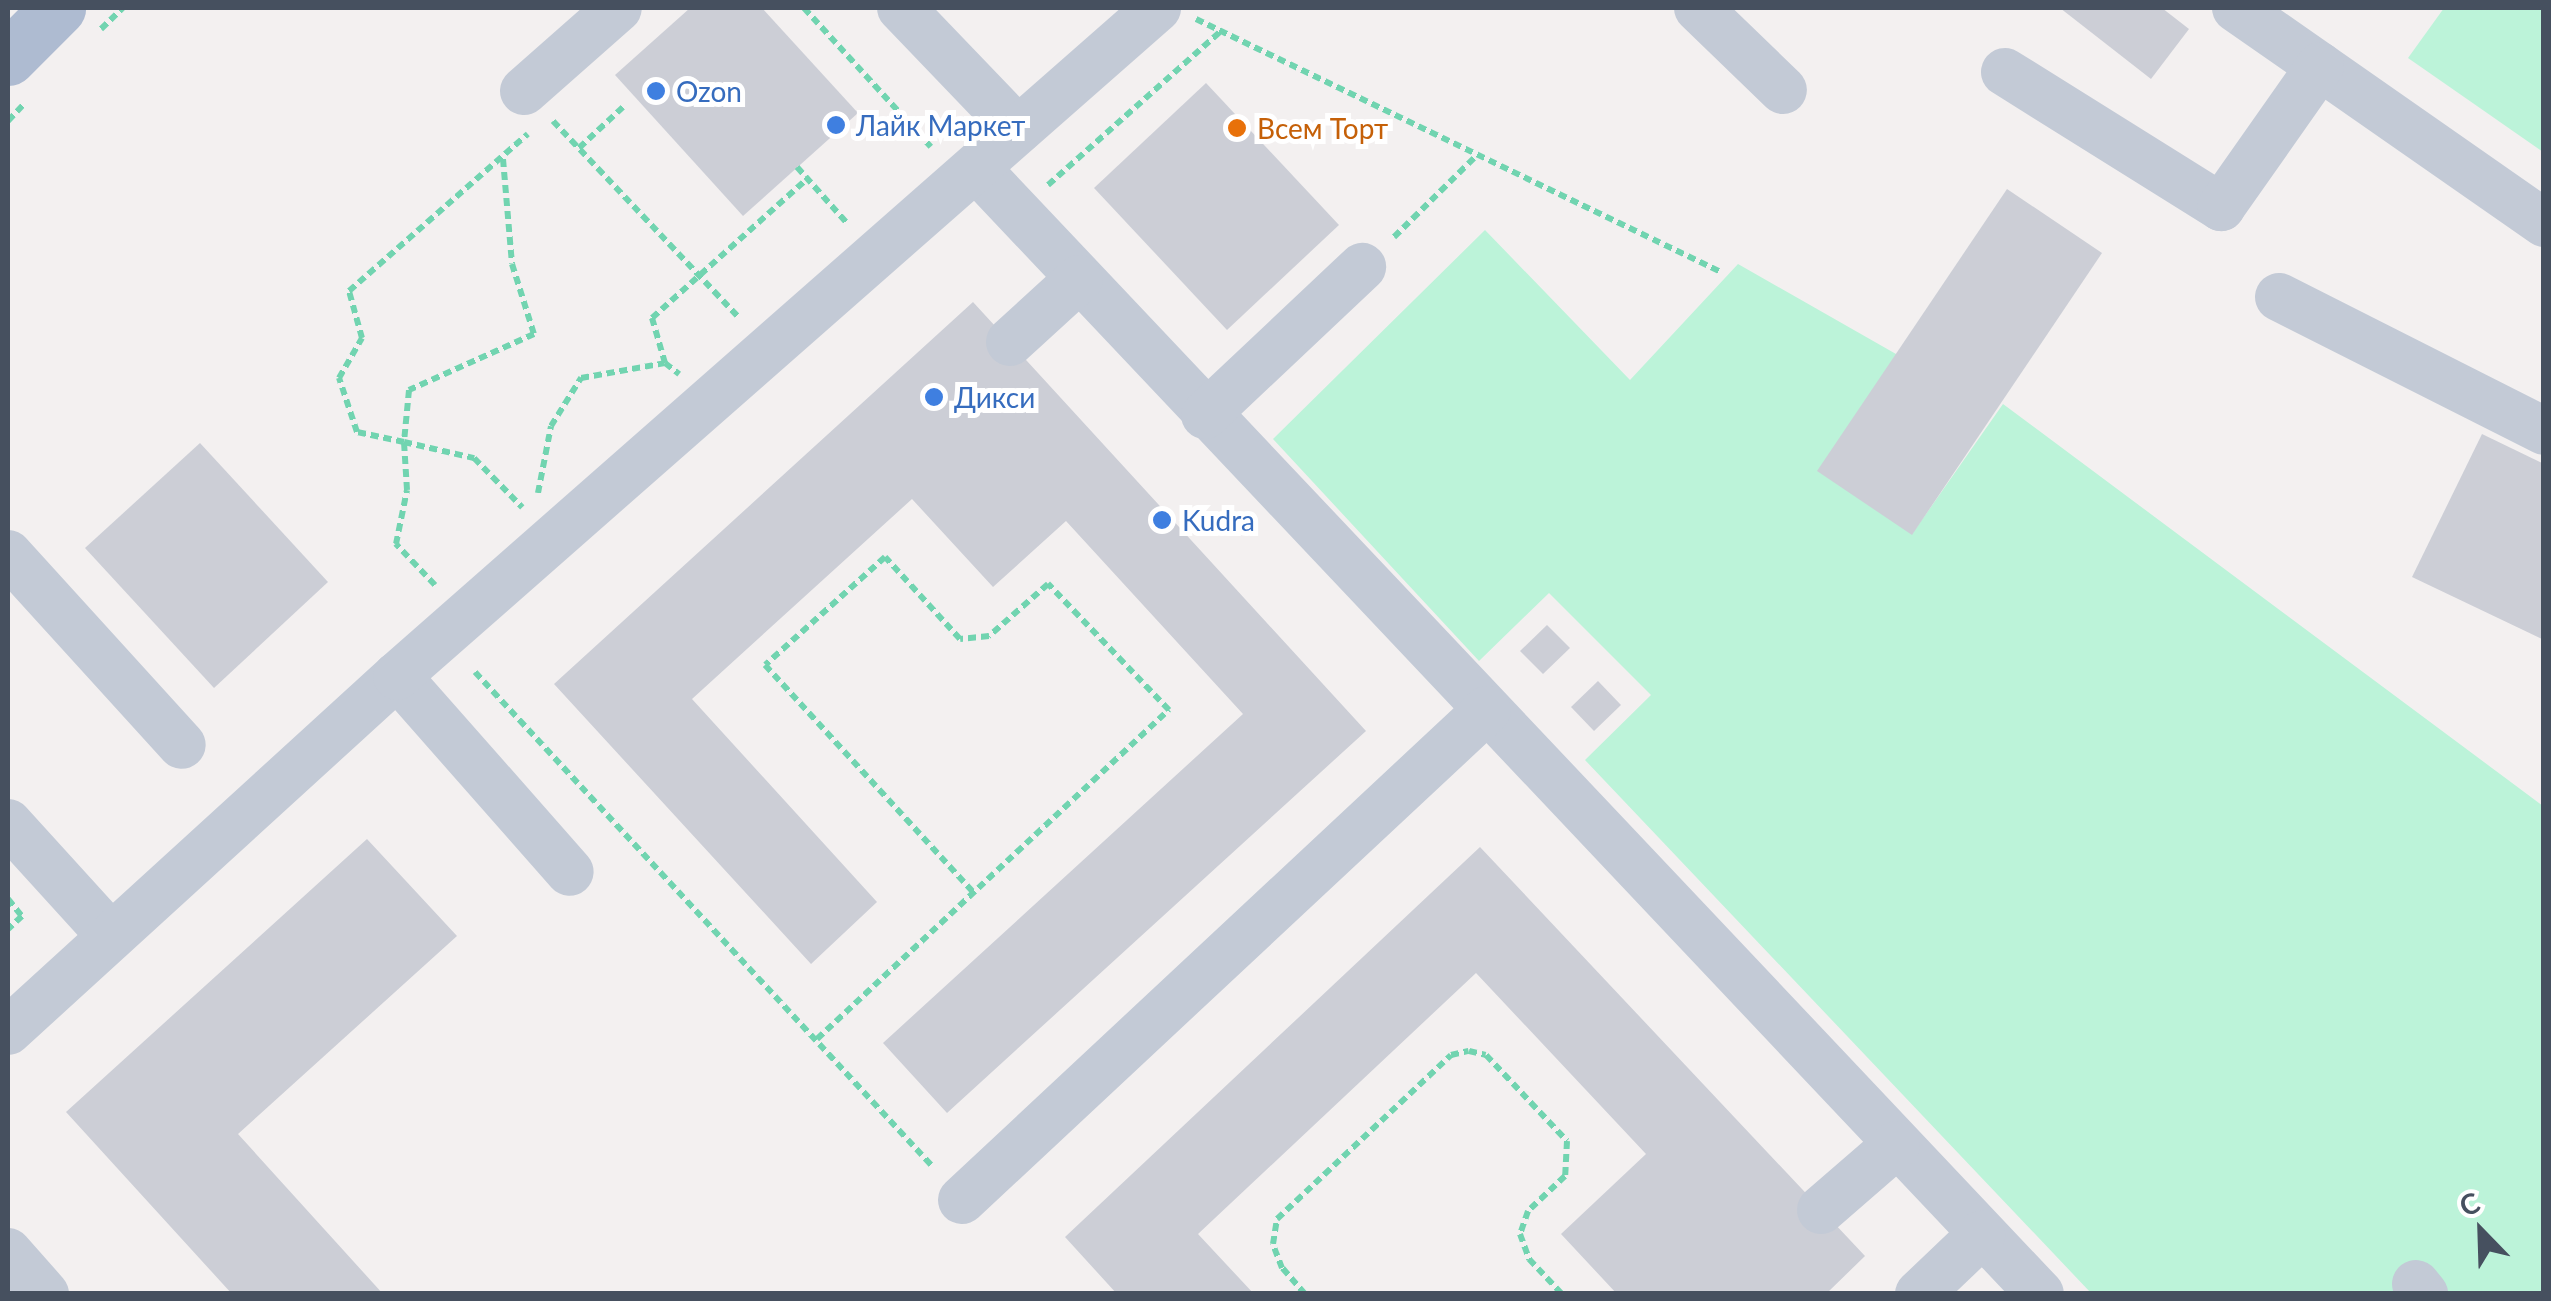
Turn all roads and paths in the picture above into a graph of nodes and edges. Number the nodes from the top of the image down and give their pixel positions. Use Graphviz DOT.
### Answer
graph roads {
  1 [pos="58,8"];
  2 [pos="618,8"];
  3 [pos="804,8"];
  4 [pos="901,8"];
  5 [pos="1698,8"];
  6 [pos="2236,8"];
  7 [pos="1173,12"];
  8 [pos="1221,31"];
  9 [pos="8,58"];
  10 [pos="2320,66"];
  11 [pos="2005,72"];
  12 [pos="1783,90"];
  13 [pos="544,103"];
  14 [pos="623,107"];
  15 [pos="1018,130"];
  16 [pos="579,148"];
  17 [pos="1474,157"];
  18 [pos="503,158"];
  19 [pos="957,162"];
  20 [pos="798,166"];
  21 [pos="808,178"];
  22 [pos="1018,212"];
  23 [pos="2544,223"];
  24 [pos="855,232"];
  25 [pos="1362,267"];
  26 [pos="1721,272"];
  27 [pos="700,276"];
  28 [pos="1079,279"];
  29 [pos="2279,298"];
  30 [pos="748,328"];
  31 [pos="1010,342"];
  32 [pos="665,363"];
  33 [pos="686,380"];
  34 [pos="1205,415"];
  35 [pos="2544,431"];
  36 [pos="404,442"];
  37 [pos="536,500"];
  38 [pos="533,518"];
  39 [pos="13,571"];
  40 [pos="447,598"];
  41 [pos="476,672"];
  42 [pos="397,676"];
  43 [pos="1487,710"];
  44 [pos="182,745"];
  45 [pos="8,823"];
  46 [pos="570,872"];
  47 [pos="973,892"];
  48 [pos="8,899"];
  49 [pos="8,929"];
  50 [pos="111,936"];
  51 [pos="8,1031"];
  52 [pos="818,1039"];
  53 [pos="1896,1145"];
  54 [pos="962,1200"];
  55 [pos="1821,1210"];
  56 [pos="1981,1235"];
  57 [pos="8,1252"];
  58 [pos="45,1294"];
  59 [pos="1306,1294"];
  60 [pos="1562,1294"];
  61 [pos="1919,1294"];
  62 [pos="2040,1294"];
  1 -- 9 [label="main road"];
  2 -- 13 [label="street"];
  3 -- 19 [label="path"];
  4 -- 15 [label="street"];
  5 -- 12 [label="street"];
  6 -- 10 [label="street"];
  7 -- 8 [label="path"];
  7 -- 15 [label="street"];
  8 -- 17 [label="path"];
  8 -- 22 [label="path"];
  10 -- 11 [label="street"];
  10 -- 23 [label="street"];
  13 -- 16 [label="path"];
  13 -- 18 [label="path"];
  14 -- 16 [label="path"];
  15 -- 19 [label="street"];
  16 -- 27 [label="path"];
  17 -- 25 [label="path"];
  17 -- 26 [label="path"];
  18 -- 36 [label="path"];
  18 -- 36 [label="path"];
  19 -- 22 [label="street"];
  19 -- 42 [label="street"];
  20 -- 21 [label="path"];
  21 -- 24 [label="path"];
  21 -- 27 [label="path"];
  22 -- 28 [label="street"];
  25 -- 34 [label="street"];
  27 -- 30 [label="path"];
  27 -- 32 [label="path"];
  28 -- 31 [label="street"];
  28 -- 34 [label="street"];
  29 -- 35 [label="street"];
  32 -- 33 [label="path"];
  32 -- 37 [label="path"];
  34 -- 43 [label="street"];
  36 -- 38 [label="path"];
  36 -- 40 [label="path"];
  39 -- 44 [label="street"];
  41 -- 52 [label="path"];
  42 -- 46 [label="street"];
  42 -- 50 [label="street"];
  43 -- 53 [label="street"];
  43 -- 54 [label="street"];
  45 -- 50 [label="street"];
  47 -- 47 [label="path"];
  47 -- 52 [label="path"];
  48 -- 49 [label="path"];
  50 -- 51 [label="street"];
  52 -- 54 [label="path"];
  53 -- 55 [label="street"];
  53 -- 56 [label="street"];
  56 -- 61 [label="street"];
  56 -- 62 [label="street"];
  57 -- 58 [label="street"];
  59 -- 60 [label="path"];
}
